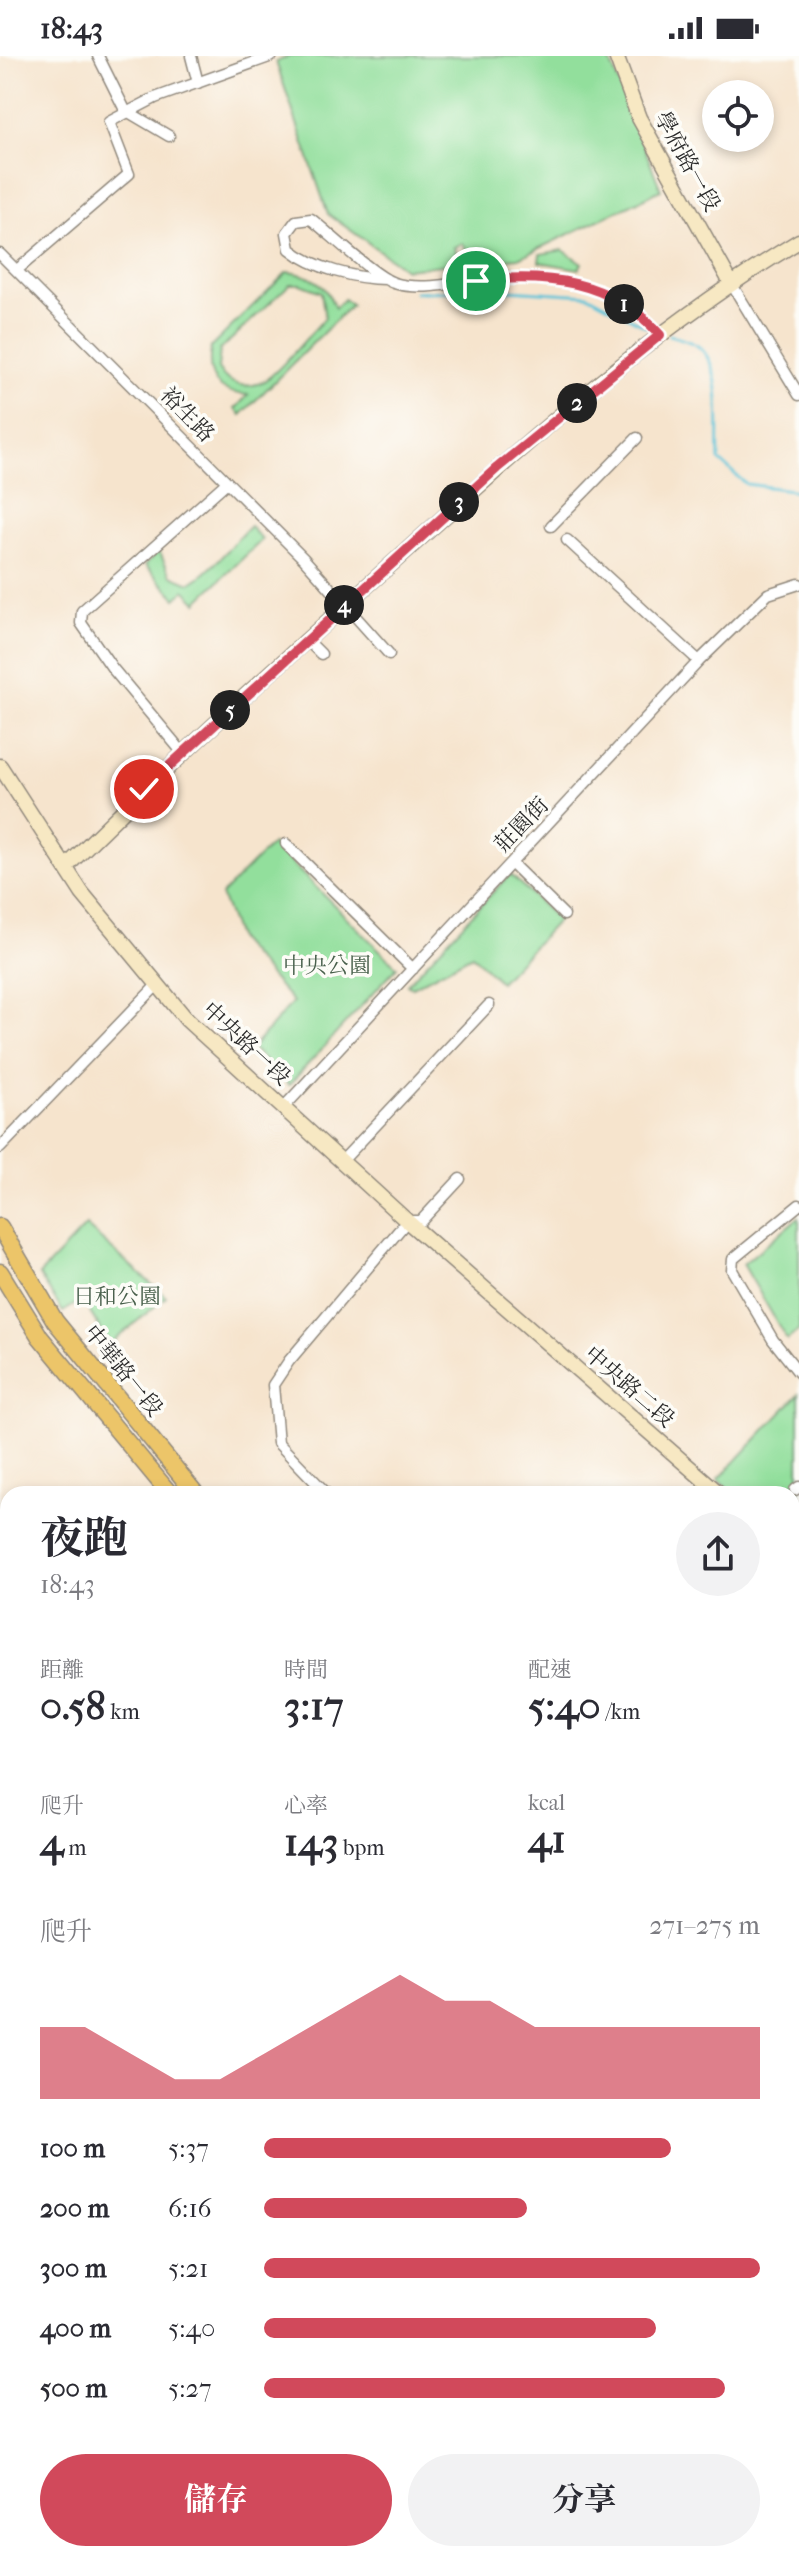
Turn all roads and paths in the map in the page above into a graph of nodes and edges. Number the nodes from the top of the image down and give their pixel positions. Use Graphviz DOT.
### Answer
graph roads {
  1 [pos="98,56"];
  2 [pos="191,56"];
  3 [pos="272,56"];
  4 [pos="616,56"];
  5 [pos="198,83"];
  6 [pos="125,110"];
  7 [pos="169,136"];
  8 [pos="799,241"];
  9 [pos="0,254"];
  10 [pos="17,270"];
  11 [pos="386,279"];
  12 [pos="731,283"];
  13 [pos="660,335"];
  14 [pos="795,381"];
  15 [pos="799,395"];
  16 [pos="637,438"];
  17 [pos="226,483"];
  18 [pos="551,526"];
  19 [pos="567,540"];
  20 [pos="799,584"];
  21 [pos="345,605"];
  22 [pos="307,640"];
  23 [pos="321,654"];
  24 [pos="389,654"];
  25 [pos="699,661"];
  26 [pos="183,753"];
  27 [pos="0,766"];
  28 [pos="286,844"];
  29 [pos="511,863"];
  30 [pos="66,867"];
  31 [pos="564,915"];
  32 [pos="413,969"];
  33 [pos="157,985"];
  34 [pos="489,1005"];
  35 [pos="284,1107"];
  36 [pos="0,1148"];
  37 [pos="342,1161"];
  38 [pos="460,1179"];
  39 [pos="799,1205"];
  40 [pos="407,1221"];
  41 [pos="0,1227"];
  42 [pos="0,1272"];
  43 [pos="511,1311"];
  44 [pos="799,1373"];
  45 [pos="163,1486"];
  46 [pos="189,1486"];
  47 [pos="319,1486"];
  48 [pos="711,1486"];
  1 -- 6 [label="street"];
  2 -- 5 [label="street"];
  3 -- 5 [label="street"];
  4 -- 12 [label="street, 學府路一段"];
  5 -- 6 [label="street"];
  6 -- 7 [label="street"];
  6 -- 10 [label="street"];
  8 -- 12 [label="street"];
  9 -- 10 [label="street, 裕生路"];
  10 -- 17 [label="street, 裕生路"];
  11 -- 11 [label="street"];
  11 -- 13 [label="street"];
  12 -- 13 [label="street"];
  12 -- 14 [label="street"];
  13 -- 21 [label="street"];
  14 -- 15 [label="street"];
  16 -- 18 [label="street"];
  17 -- 21 [label="street, 裕生路"];
  17 -- 26 [label="street"];
  19 -- 25 [label="street"];
  20 -- 25 [label="street, 莊園街"];
  21 -- 22 [label="street"];
  21 -- 24 [label="street, 裕生路"];
  22 -- 23 [label="street"];
  22 -- 26 [label="street"];
  25 -- 29 [label="street, 莊園街"];
  26 -- 30 [label="street"];
  27 -- 30 [label="street, 中央路一段"];
  28 -- 32 [label="street"];
  29 -- 31 [label="street"];
  29 -- 32 [label="street, 莊園街"];
  30 -- 33 [label="street, 中央路一段"];
  32 -- 35 [label="street, 莊園街"];
  33 -- 35 [label="street, 中央路一段"];
  33 -- 36 [label="street"];
  34 -- 37 [label="street"];
  35 -- 37 [label="street, 中央路一段"];
  37 -- 40 [label="street, 中央路一段"];
  38 -- 40 [label="street"];
  39 -- 44 [label="street"];
  40 -- 43 [label="street, 中央路一段"];
  40 -- 47 [label="street"];
  41 -- 46 [label="main road, 中華路一段"];
  42 -- 45 [label="main road, 中華路一段"];
  43 -- 48 [label="street, 中央路二段"];
}
